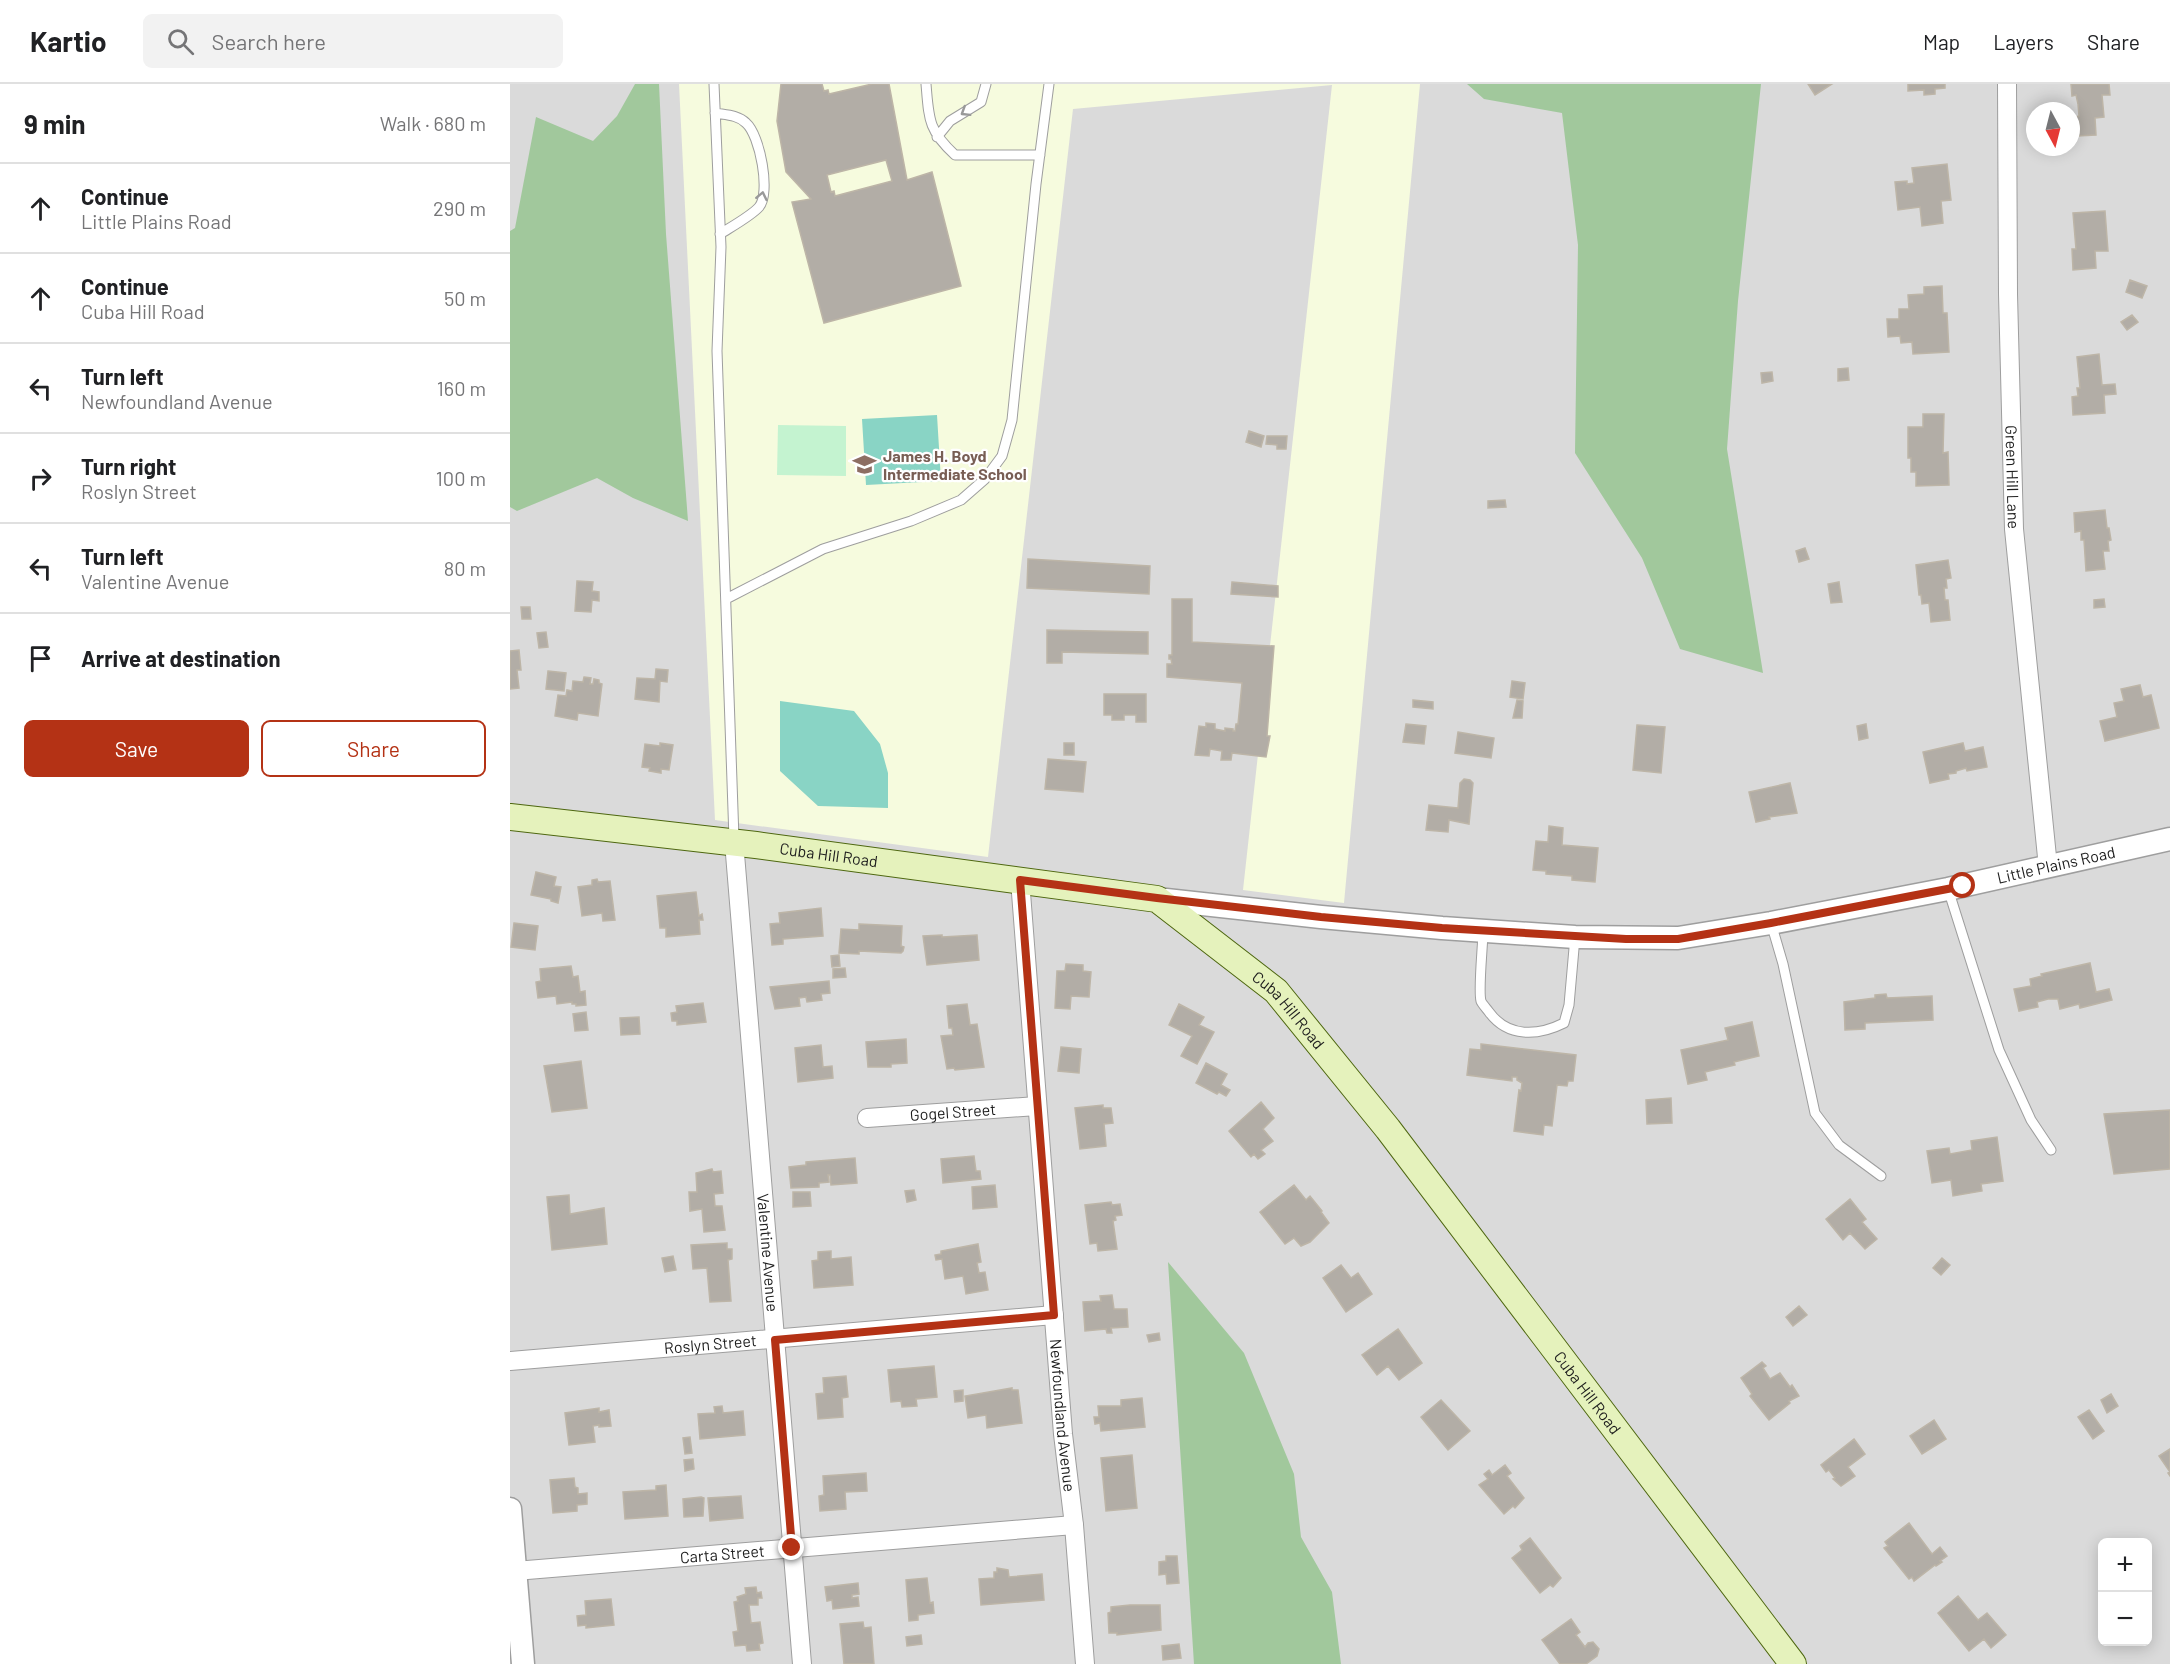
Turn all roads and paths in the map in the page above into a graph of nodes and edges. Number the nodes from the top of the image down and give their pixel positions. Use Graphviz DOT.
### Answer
graph roads {
  1 [pos="714,84"];
  2 [pos="926,84"];
  3 [pos="986,84"];
  4 [pos="1049,84"];
  5 [pos="2007,84"];
  6 [pos="715,113"];
  7 [pos="938,137"];
  8 [pos="1040,155"];
  9 [pos="720,234"];
  10 [pos="726,599"];
  11 [pos="510,817"];
  12 [pos="2170,839"];
  13 [pos="734,842"];
  14 [pos="2048,867"];
  15 [pos="1020,880"];
  16 [pos="1948,889"];
  17 [pos="1157,898"];
  18 [pos="1771,923"];
  19 [pos="1483,931"];
  20 [pos="1575,937"];
  21 [pos="1037,1106"];
  22 [pos="867,1118"];
  23 [pos="2051,1150"];
  24 [pos="1881,1176"];
  25 [pos="1054,1315"];
  26 [pos="775,1340"];
  27 [pos="510,1361"];
  28 [pos="510,1509"];
  29 [pos="1074,1525"];
  30 [pos="792,1548"];
  31 [pos="515,1571"];
  32 [pos="523,1664"];
  33 [pos="802,1664"];
  34 [pos="1085,1664"];
  35 [pos="1793,1664"];
  1 -- 6 [label="lane"];
  2 -- 7 [label="lane"];
  3 -- 7 [label="lane, one-way"];
  4 -- 8 [label="lane"];
  5 -- 14 [label="street, Green Hill Lane"];
  6 -- 9 [label="lane"];
  9 -- 6 [label="lane, one-way"];
  7 -- 8 [label="lane"];
  8 -- 10 [label="lane"];
  9 -- 10 [label="lane"];
  10 -- 13 [label="lane"];
  11 -- 13 [label="main road, Cuba Hill Road"];
  12 -- 14 [label="street, Little Plains Road"];
  13 -- 15 [label="main road, Cuba Hill Road"];
  13 -- 26 [label="street, Valentine Avenue"];
  14 -- 16 [label="street, Little Plains Road"];
  15 -- 17 [label="main road, Cuba Hill Road"];
  15 -- 21 [label="street, Newfoundland Avenue"];
  16 -- 18 [label="street, Little Plains Road"];
  16 -- 23 [label="lane"];
  17 -- 19 [label="street, Little Plains Road"];
  17 -- 35 [label="main road, Cuba Hill Road"];
  18 -- 20 [label="street, Little Plains Road"];
  18 -- 24 [label="lane"];
  19 -- 20 [label="street, Little Plains Road"];
  19 -- 20 [label="lane"];
  21 -- 22 [label="street, Gogel Street"];
  21 -- 25 [label="street, Newfoundland Avenue"];
  25 -- 26 [label="street, Roslyn Street"];
  25 -- 29 [label="street, Newfoundland Avenue"];
  26 -- 27 [label="street, Roslyn Street"];
  26 -- 30 [label="street, Valentine Avenue"];
  28 -- 31 [label="street"];
  29 -- 30 [label="street, Carta Street"];
  29 -- 34 [label="street, Newfoundland Avenue"];
  30 -- 31 [label="street, Carta Street"];
  30 -- 33 [label="street, Valentine Avenue"];
  31 -- 32 [label="street"];
}
